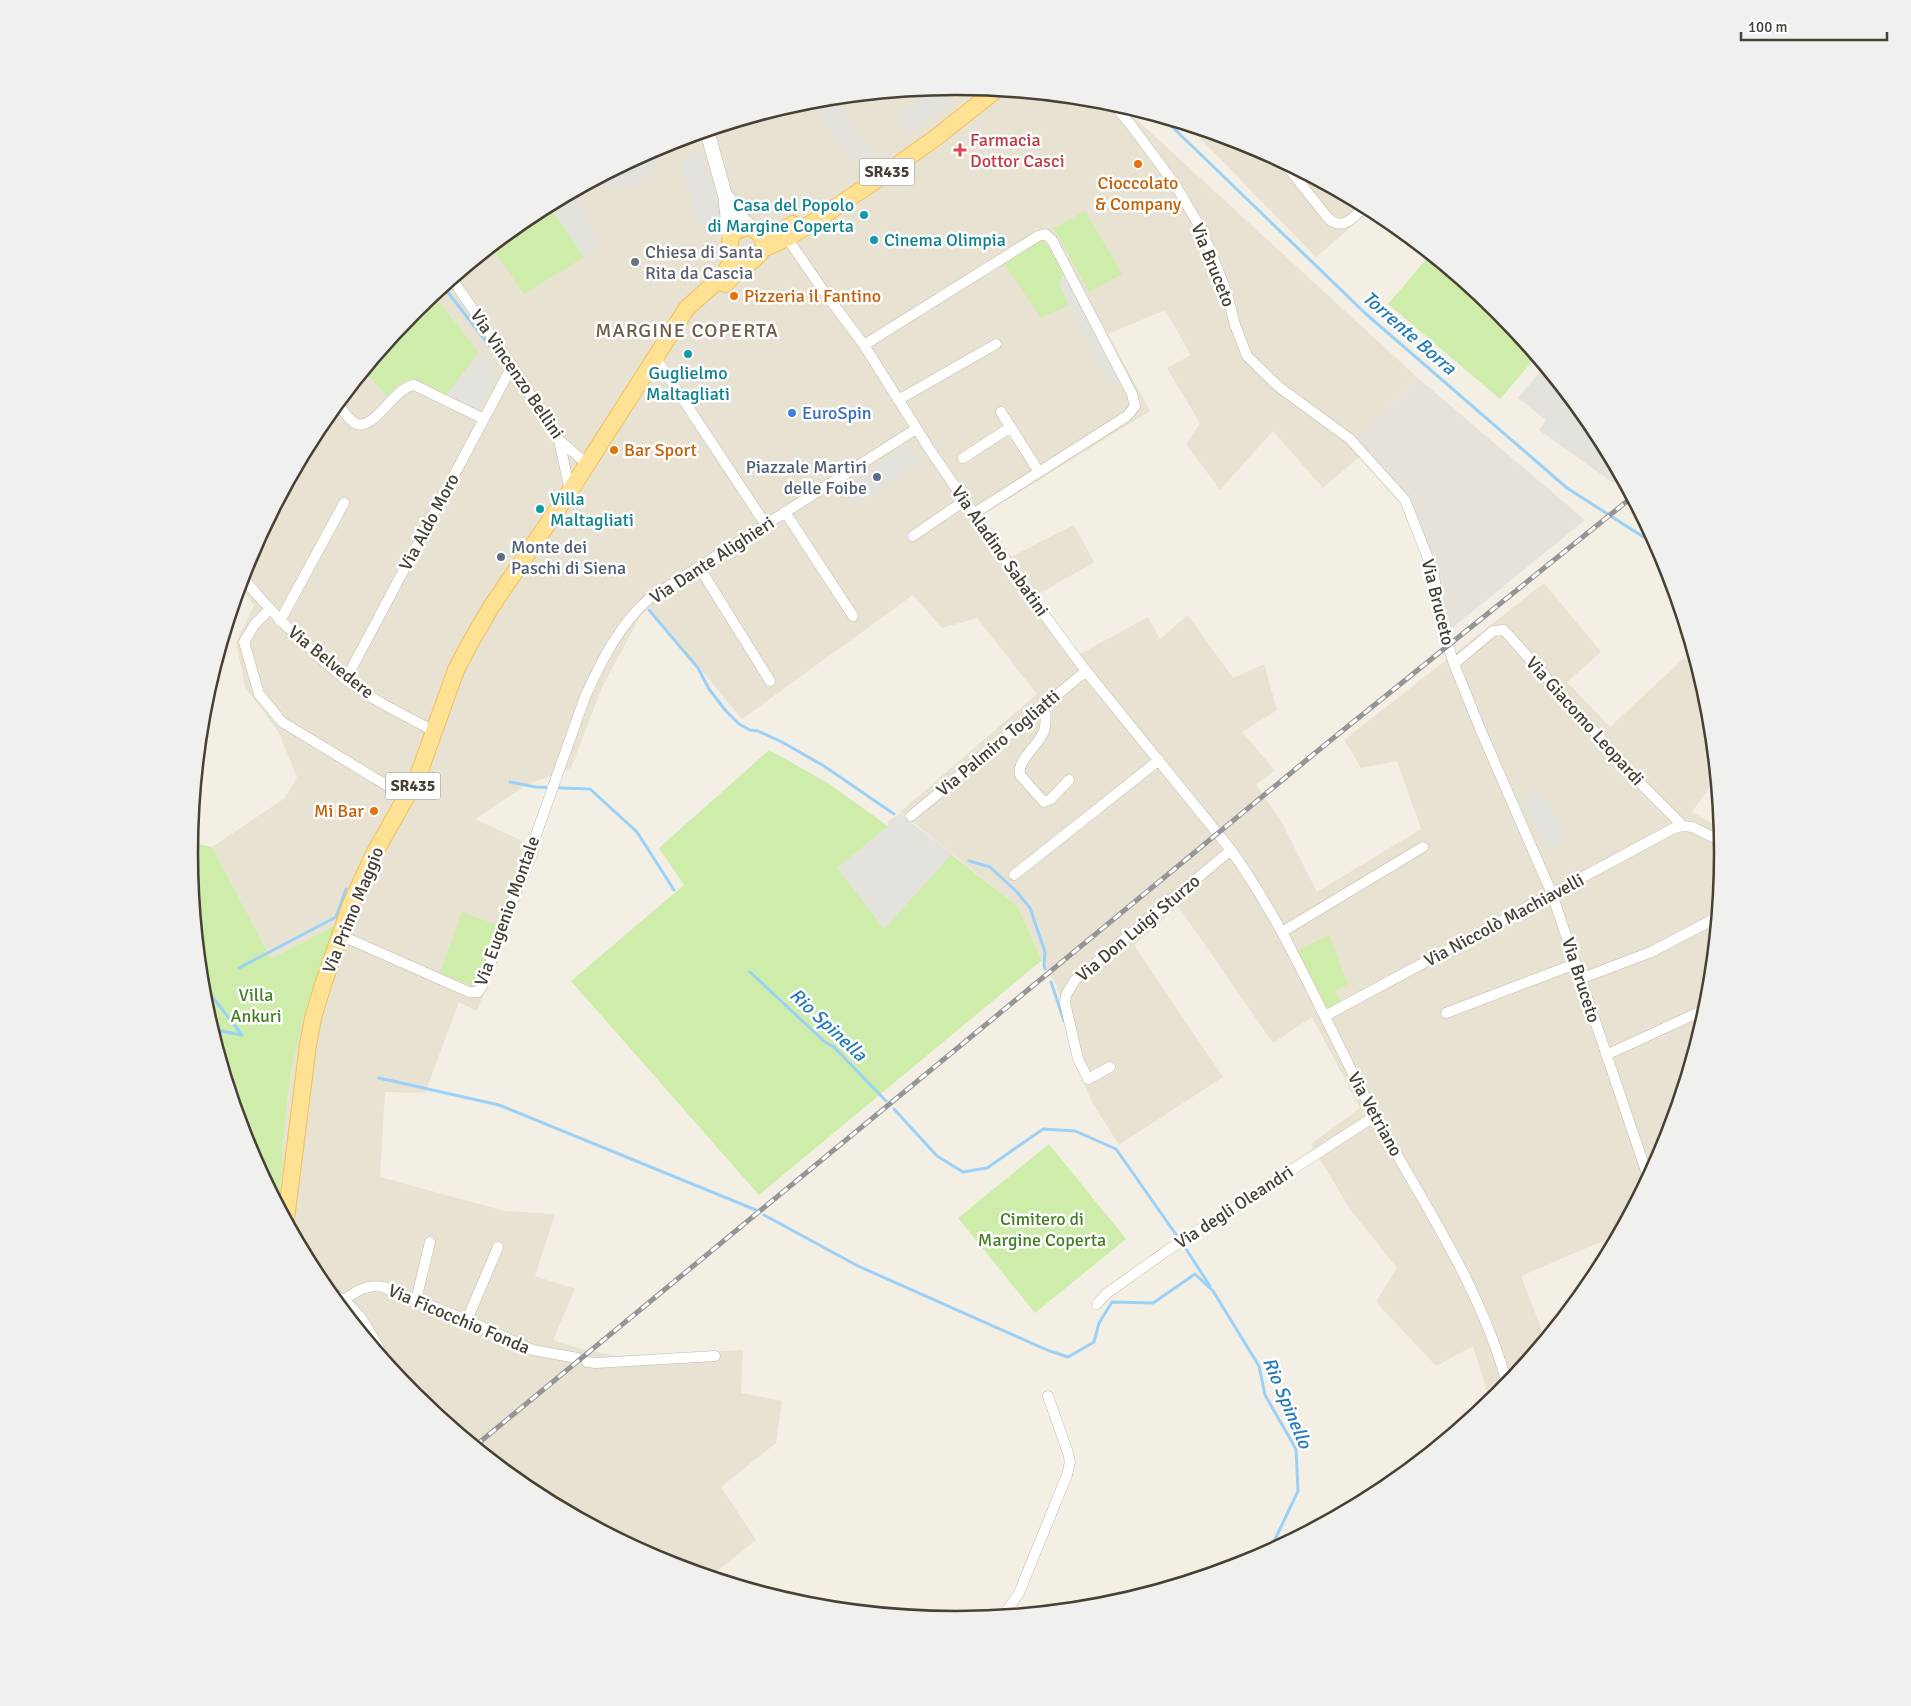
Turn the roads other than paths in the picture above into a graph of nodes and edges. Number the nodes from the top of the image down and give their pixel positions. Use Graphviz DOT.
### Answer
graph roads {
  1 [pos="980,96"];
  2 [pos="988,96"];
  3 [pos="1122,114"];
  4 [pos="709,136"];
  5 [pos="1293,174"];
  6 [pos="725,194"];
  7 [pos="1358,212"];
  8 [pos="788,238"];
  9 [pos="730,239"];
  10 [pos="757,243"];
  11 [pos="734,256"];
  12 [pos="455,284"];
  13 [pos="680,320"];
  14 [pos="996,344"];
  15 [pos="864,345"];
  16 [pos="655,357"];
  17 [pos="512,366"];
  18 [pos="898,400"];
  19 [pos="342,409"];
  20 [pos="1001,412"];
  21 [pos="484,420"];
  22 [pos="1011,427"];
  23 [pos="916,428"];
  24 [pos="559,440"];
  25 [pos="963,458"];
  26 [pos="587,464"];
  27 [pos="1039,472"];
  28 [pos="570,491"];
  29 [pos="964,501"];
  30 [pos="344,503"];
  31 [pos="785,512"];
  32 [pos="973,514"];
  33 [pos="766,525"];
  34 [pos="913,536"];
  35 [pos="699,567"];
  36 [pos="247,584"];
  37 [pos="269,610"];
  38 [pos="853,616"];
  39 [pos="280,621"];
  40 [pos="1454,664"];
  41 [pos="1086,671"];
  42 [pos="346,679"];
  43 [pos="770,681"];
  44 [pos="1045,704"];
  45 [pos="434,731"];
  46 [pos="1158,760"];
  47 [pos="557,773"];
  48 [pos="1069,780"];
  49 [pos="406,797"];
  50 [pos="911,816"];
  51 [pos="1683,826"];
  52 [pos="1713,837"];
  53 [pos="1423,847"];
  54 [pos="1231,850"];
  55 [pos="1014,875"];
  56 [pos="1552,894"];
  57 [pos="1710,921"];
  58 [pos="1282,932"];
  59 [pos="340,935"];
  60 [pos="1575,964"];
  61 [pos="1580,979"];
  62 [pos="1446,1012"];
  63 [pos="1696,1014"];
  64 [pos="1325,1016"];
  65 [pos="1606,1056"];
  66 [pos="1110,1067"];
  67 [pos="1375,1116"];
  68 [pos="1645,1167"];
  69 [pos="287,1209"];
  70 [pos="430,1242"];
  71 [pos="498,1247"];
  72 [pos="344,1300"];
  73 [pos="416,1300"];
  74 [pos="1097,1304"];
  75 [pos="467,1320"];
  76 [pos="368,1331"];
  77 [pos="715,1356"];
  78 [pos="1504,1375"];
  79 [pos="1048,1396"];
  80 [pos="1008,1609"];
  1 -- 10 [label="main road, SR435"];
  2 -- 8 [label="main road, SR435"];
  3 -- 40 [label="street, Via Bruceto"];
  4 -- 6 [label="street"];
  5 -- 7 [label="street"];
  6 -- 9 [label="street"];
  6 -- 10 [label="street"];
  8 -- 10 [label="main road, SR435"];
  8 -- 15 [label="street, Via Aladino Sabatini"];
  9 -- 10 [label="main road, SR435"];
  9 -- 11 [label="main road"];
  10 -- 11 [label="main road, SR435"];
  10 -- 13 [label="main road, SR435"];
  11 -- 13 [label="main road, Via Primo Maggio"];
  12 -- 17 [label="street, Via Vincenzo Bellini"];
  13 -- 16 [label="main road, Via Primo Maggio / SR435"];
  14 -- 18 [label="street"];
  15 -- 18 [label="street, Via Aladino Sabatini"];
  15 -- 27 [label="street"];
  16 -- 26 [label="main road, Via Primo Maggio / SR435"];
  16 -- 33 [label="street"];
  17 -- 21 [label="street, Via Aldo Moro"];
  17 -- 24 [label="street, Via Vincenzo Bellini"];
  18 -- 23 [label="street, Via Aladino Sabatini"];
  19 -- 21 [label="street"];
  20 -- 22 [label="street"];
  21 -- 42 [label="street, Via Aldo Moro"];
  22 -- 25 [label="street"];
  22 -- 27 [label="street"];
  23 -- 29 [label="street, Via Aladino Sabatini"];
  23 -- 31 [label="street, Via Dante Alighieri"];
  24 -- 26 [label="street, Via Vincenzo Bellini"];
  24 -- 28 [label="street"];
  26 -- 28 [label="main road, Via Primo Maggio / SR435"];
  27 -- 32 [label="street"];
  28 -- 45 [label="main road, Via Primo Maggio / SR435"];
  29 -- 32 [label="street, Via Aladino Sabatini"];
  29 -- 34 [label="street"];
  30 -- 39 [label="street"];
  31 -- 33 [label="street, Via Dante Alighieri"];
  31 -- 38 [label="street"];
  32 -- 41 [label="street, Via Aladino Sabatini"];
  33 -- 35 [label="street, Via Dante Alighieri"];
  35 -- 43 [label="street"];
  35 -- 47 [label="street, Via Dante Alighieri"];
  36 -- 37 [label="street, Via Belvedere"];
  37 -- 39 [label="street, Via Belvedere"];
  37 -- 49 [label="street"];
  39 -- 42 [label="street, Via Belvedere"];
  40 -- 51 [label="street, Via Giacomo Leopardi"];
  40 -- 56 [label="street, Via Bruceto"];
  41 -- 44 [label="street, Via Palmiro Togliatti"];
  41 -- 46 [label="street, Via Aladino Sabatini"];
  42 -- 45 [label="street, Via Belvedere"];
  44 -- 48 [label="street"];
  44 -- 50 [label="street, Via Palmiro Togliatti"];
  45 -- 49 [label="main road, Via Primo Maggio / SR435"];
  46 -- 54 [label="street, Via Aladino Sabatini"];
  46 -- 55 [label="street"];
  47 -- 59 [label="street, Via Eugenio Montale"];
  49 -- 59 [label="main road, Via Primo Maggio / SR435"];
  51 -- 52 [label="street, Via Giacomo Leopardi"];
  51 -- 56 [label="street, Via Niccolò Machiavelli"];
  53 -- 58 [label="street"];
  54 -- 58 [label="street, Via Vetriano"];
  54 -- 66 [label="street, Via Don Luigi Sturzo"];
  56 -- 60 [label="street, Via Bruceto"];
  56 -- 64 [label="street, Via Niccolò Machiavelli"];
  57 -- 61 [label="street"];
  58 -- 64 [label="street, Via Vetriano"];
  59 -- 69 [label="main road, Via Primo Maggio / SR435"];
  60 -- 61 [label="street, Via Bruceto"];
  60 -- 62 [label="street"];
  61 -- 65 [label="street, Via Bruceto"];
  63 -- 65 [label="street"];
  64 -- 67 [label="street, Via Vetriano"];
  65 -- 68 [label="street, Via Bruceto"];
  67 -- 74 [label="street, Via degli Oleandri"];
  67 -- 78 [label="street, Via Vetriano"];
  70 -- 73 [label="street"];
  71 -- 75 [label="street"];
  72 -- 73 [label="street, Via Ficocchio Fonda"];
  72 -- 76 [label="street"];
  73 -- 75 [label="street, Via Ficocchio Fonda"];
  75 -- 77 [label="street, Via Ficocchio Fonda"];
  79 -- 80 [label="street"];
}
